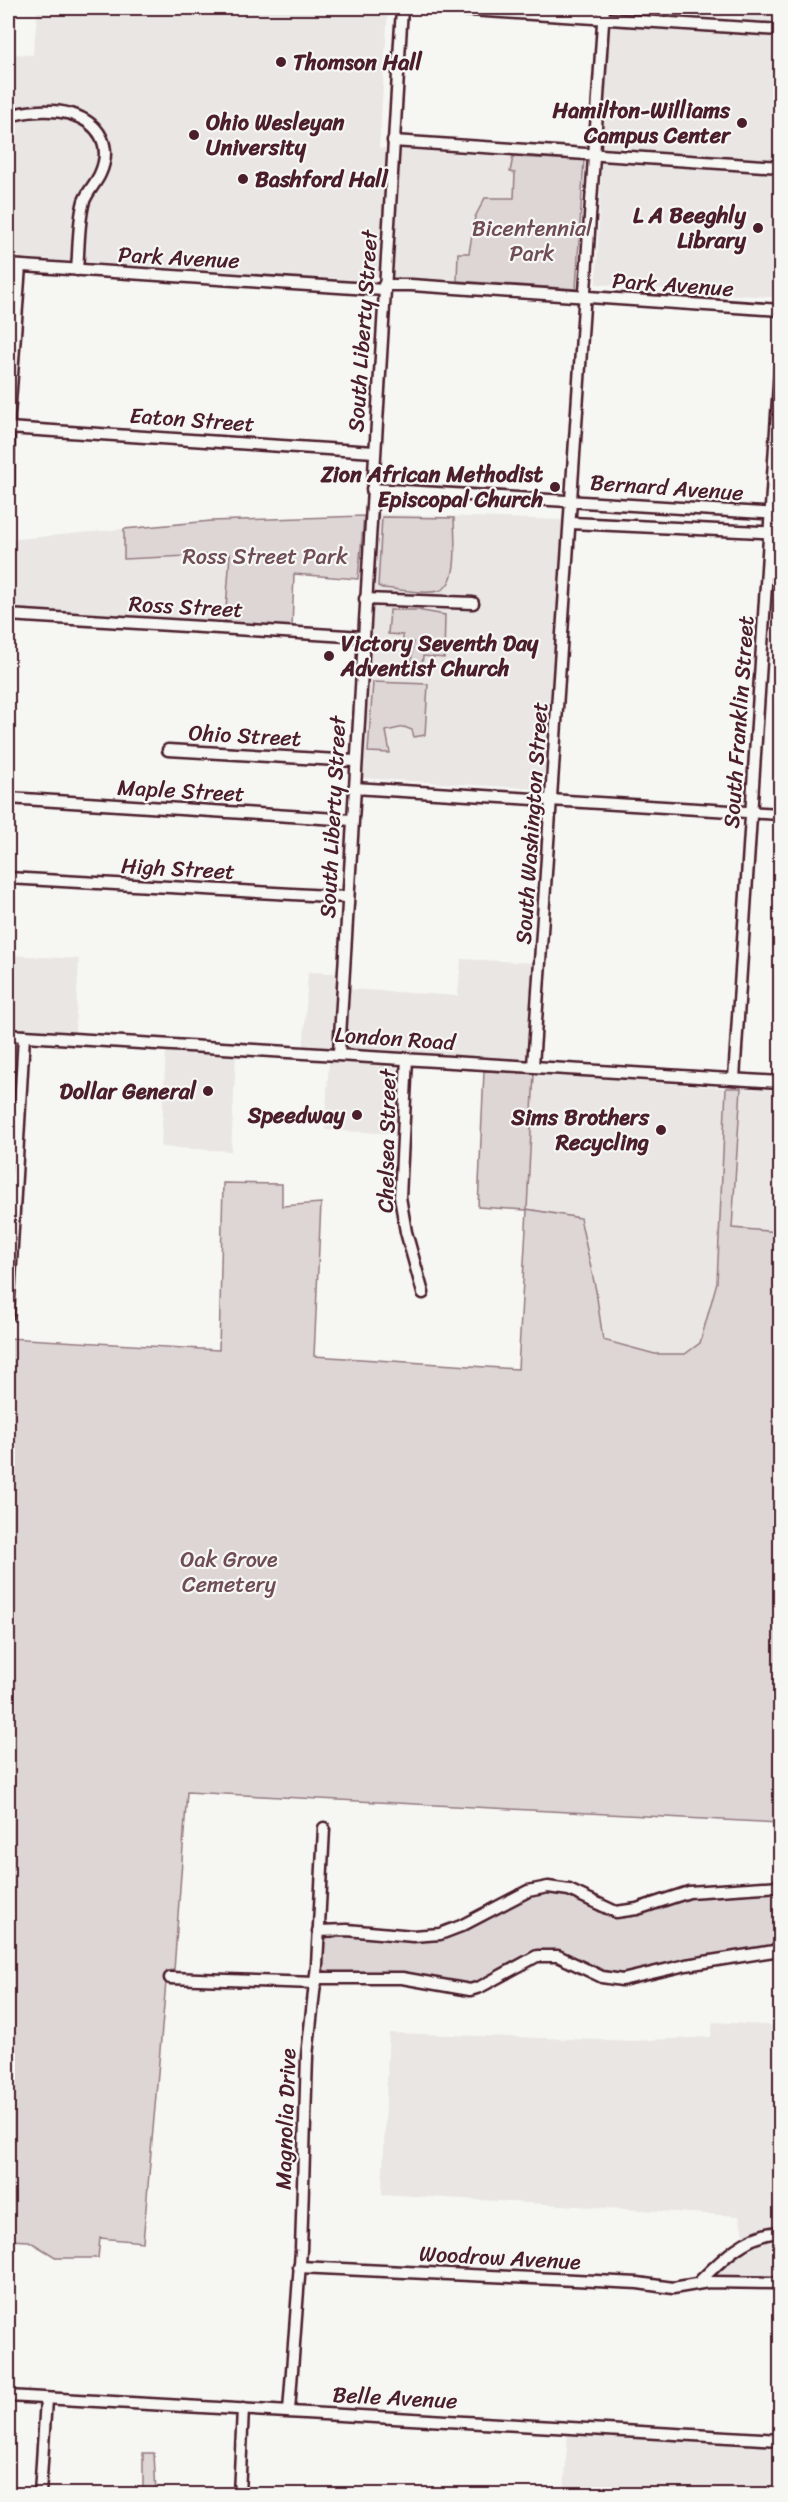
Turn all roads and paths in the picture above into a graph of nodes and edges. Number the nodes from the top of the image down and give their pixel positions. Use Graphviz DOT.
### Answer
graph roads {
  1 [pos="402,8"];
  2 [pos="440,8"];
  3 [pos="603,13"];
  4 [pos="780,30"];
  5 [pos="8,117"];
  6 [pos="393,141"];
  7 [pos="594,153"];
  8 [pos="780,167"];
  9 [pos="8,265"];
  10 [pos="20,266"];
  11 [pos="77,270"];
  12 [pos="384,288"];
  13 [pos="584,298"];
  14 [pos="780,310"];
  15 [pos="780,368"];
  16 [pos="8,428"];
  17 [pos="374,452"];
  18 [pos="372,489"];
  19 [pos="8,491"];
  20 [pos="572,501"];
  21 [pos="776,514"];
  22 [pos="571,523"];
  23 [pos="775,533"];
  24 [pos="365,599"];
  25 [pos="473,603"];
  26 [pos="8,615"];
  27 [pos="363,637"];
  28 [pos="168,750"];
  29 [pos="355,761"];
  30 [pos="354,788"];
  31 [pos="8,798"];
  32 [pos="552,799"];
  33 [pos="752,812"];
  34 [pos="780,814"];
  35 [pos="352,820"];
  36 [pos="8,878"];
  37 [pos="347,897"];
  38 [pos="8,1035"];
  39 [pos="24,1035"];
  40 [pos="339,1053"];
  41 [pos="407,1058"];
  42 [pos="533,1066"];
  43 [pos="734,1079"];
  44 [pos="780,1082"];
  45 [pos="423,1293"];
  46 [pos="8,1315"];
  47 [pos="324,1828"];
  48 [pos="780,1886"];
  49 [pos="318,1931"];
  50 [pos="780,1950"];
  51 [pos="170,1978"];
  52 [pos="316,1980"];
  53 [pos="780,2232"];
  54 [pos="299,2267"];
  55 [pos="698,2283"];
  56 [pos="780,2283"];
  57 [pos="8,2396"];
  58 [pos="46,2399"];
  59 [pos="243,2409"];
  60 [pos="289,2411"];
  61 [pos="780,2440"];
  62 [pos="40,2494"];
  63 [pos="239,2494"];
  1 -- 6 [label="street, South Liberty Street"];
  2 -- 3 [label="street"];
  3 -- 4 [label="street"];
  3 -- 7 [label="street, South Washington Street"];
  5 -- 11 [label="street"];
  6 -- 7 [label="street"];
  6 -- 12 [label="street, South Liberty Street"];
  7 -- 8 [label="street"];
  7 -- 13 [label="street, South Washington Street"];
  9 -- 10 [label="street, Park Avenue"];
  10 -- 11 [label="street, Park Avenue"];
  10 -- 16 [label="street"];
  11 -- 12 [label="street, Park Avenue"];
  12 -- 13 [label="street, Park Avenue"];
  12 -- 17 [label="street, South Liberty Street"];
  13 -- 14 [label="street, Park Avenue"];
  13 -- 20 [label="street, South Washington Street"];
  15 -- 21 [label="street, South Franklin Street"];
  16 -- 17 [label="street, Eaton Street"];
  16 -- 19 [label="street"];
  17 -- 18 [label="street, South Liberty Street"];
  18 -- 20 [label="street, Bernard Avenue"];
  18 -- 24 [label="street, South Liberty Street"];
  20 -- 21 [label="street, Bernard Avenue"];
  20 -- 22 [label="street, South Washington Street"];
  21 -- 23 [label="street, South Franklin Street"];
  22 -- 23 [label="street, Bernard Avenue"];
  22 -- 32 [label="street, South Washington Street"];
  23 -- 33 [label="street, South Franklin Street"];
  24 -- 25 [label="street"];
  24 -- 27 [label="street, South Liberty Street"];
  26 -- 27 [label="street, Ross Street"];
  27 -- 29 [label="street, South Liberty Street"];
  28 -- 29 [label="street, Ohio Street"];
  29 -- 30 [label="street, South Liberty Street"];
  30 -- 32 [label="street"];
  30 -- 35 [label="street, South Liberty Street"];
  31 -- 35 [label="street, Maple Street"];
  32 -- 33 [label="street"];
  32 -- 42 [label="street, South Washington Street"];
  33 -- 34 [label="street"];
  33 -- 43 [label="street, South Franklin Street"];
  35 -- 37 [label="street, South Liberty Street"];
  36 -- 37 [label="street, High Street"];
  37 -- 40 [label="street, South Liberty Street"];
  38 -- 39 [label="street, London Road"];
  39 -- 40 [label="street, London Road"];
  39 -- 46 [label="street"];
  40 -- 41 [label="street, London Road"];
  41 -- 42 [label="street, London Road"];
  41 -- 45 [label="street, Chelsea Street"];
  42 -- 43 [label="street, London Road"];
  43 -- 44 [label="street, London Road"];
  47 -- 49 [label="street, Magnolia Drive"];
  48 -- 49 [label="street"];
  49 -- 52 [label="street, Magnolia Drive"];
  50 -- 52 [label="street"];
  51 -- 52 [label="street"];
  52 -- 54 [label="street, Magnolia Drive"];
  53 -- 55 [label="street"];
  54 -- 55 [label="street, Woodrow Avenue"];
  54 -- 60 [label="street, Magnolia Drive"];
  55 -- 56 [label="street, Woodrow Avenue"];
  57 -- 58 [label="street, Belle Avenue"];
  58 -- 59 [label="street, Belle Avenue"];
  58 -- 62 [label="street"];
  59 -- 60 [label="street, Belle Avenue"];
  59 -- 63 [label="street"];
  60 -- 61 [label="street, Belle Avenue"];
}
